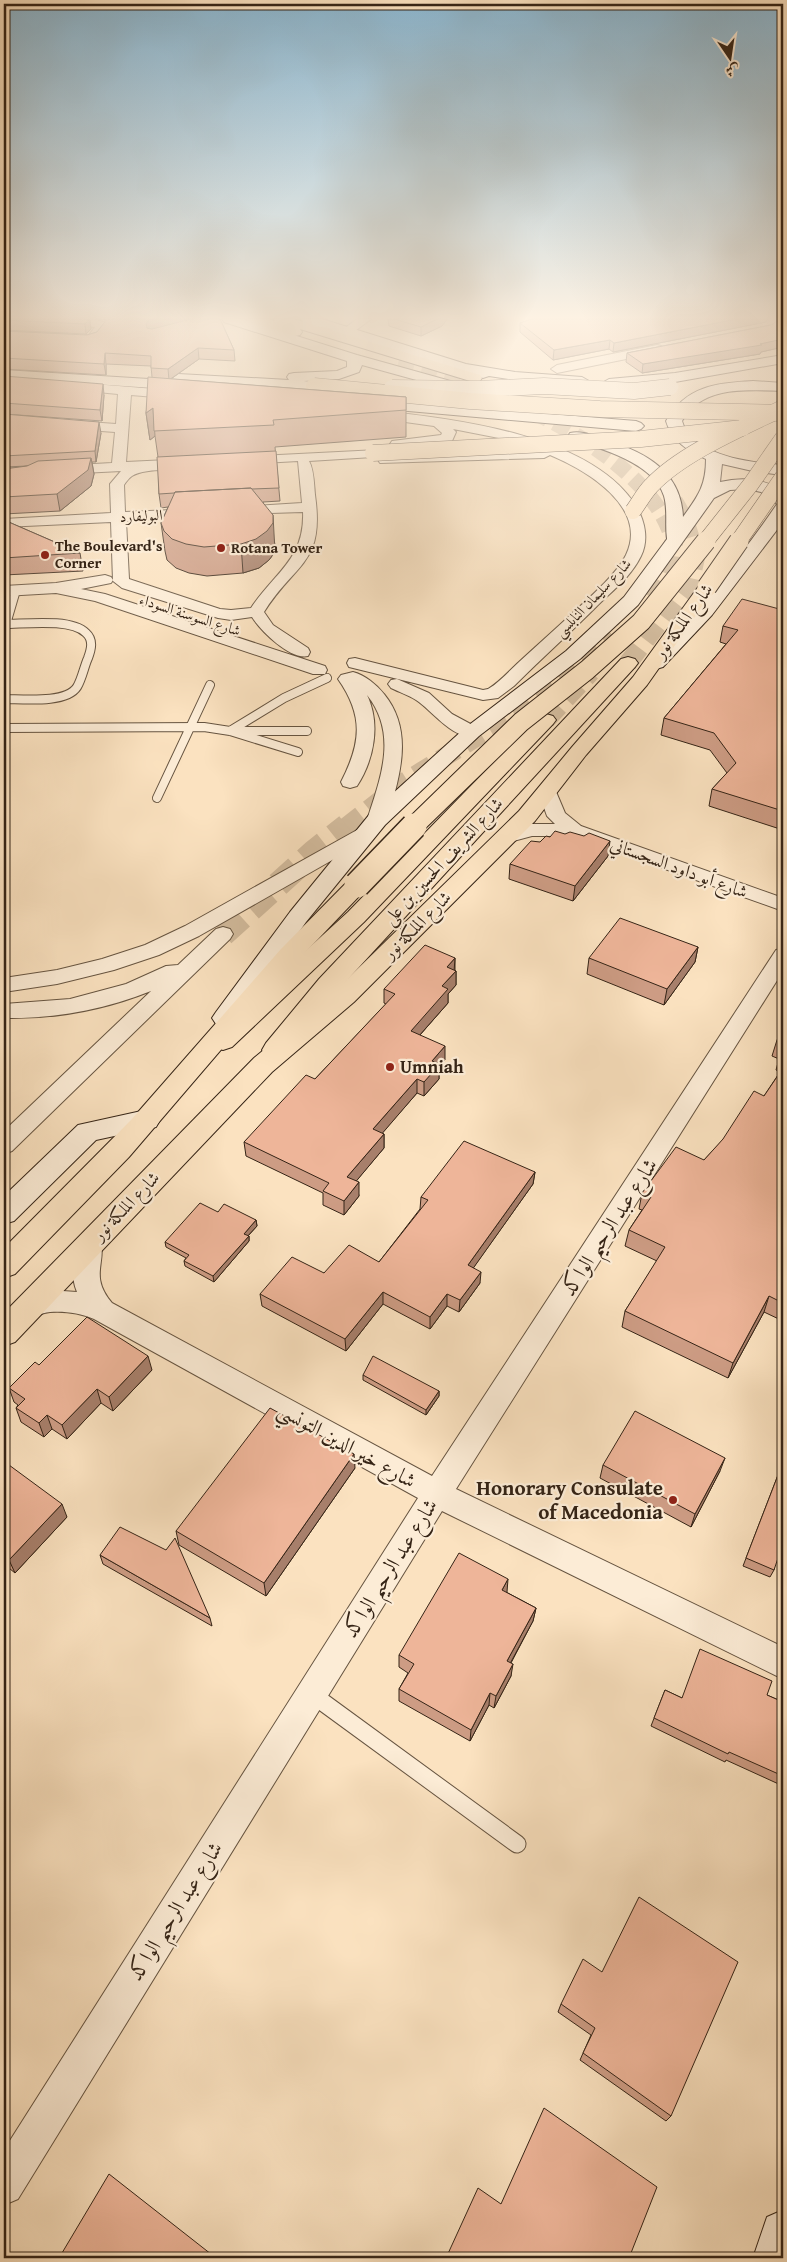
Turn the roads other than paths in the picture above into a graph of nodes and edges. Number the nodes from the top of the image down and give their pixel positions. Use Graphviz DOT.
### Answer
graph roads {
  1 [pos="71,425"];
  2 [pos="121,425"];
  3 [pos="447,425"];
  4 [pos="470,425"];
  5 [pos="501,425"];
  6 [pos="608,425"];
  7 [pos="628,425"];
  8 [pos="675,425"];
  9 [pos="750,425"];
  10 [pos="636,426"];
  11 [pos="121,428"];
  12 [pos="743,428"];
  13 [pos="679,434"];
  14 [pos="783,438"];
  15 [pos="373,454"];
  16 [pos="559,454"];
  17 [pos="714,456"];
  18 [pos="248,460"];
  19 [pos="207,462"];
  20 [pos="304,462"];
  21 [pos="150,465"];
  22 [pos="119,466"];
  23 [pos="89,468"];
  24 [pos="783,470"];
  25 [pos="41,471"];
  26 [pos="4,473"];
  27 [pos="783,476"];
  28 [pos="4,481"];
  29 [pos="708,494"];
  30 [pos="783,501"];
  31 [pos="309,507"];
  32 [pos="783,508"];
  33 [pos="633,511"];
  34 [pos="113,517"];
  35 [pos="4,523"];
  36 [pos="778,523"];
  37 [pos="676,541"];
  38 [pos="105,568"];
  39 [pos="56,588"];
  40 [pos="10,590"];
  41 [pos="256,612"];
  42 [pos="5,624"];
  43 [pos="302,652"];
  44 [pos="340,669"];
  45 [pos="634,672"];
  46 [pos="210,684"];
  47 [pos="4,699"];
  48 [pos="546,720"];
  49 [pos="190,726"];
  50 [pos="4,728"];
  51 [pos="230,731"];
  52 [pos="306,731"];
  53 [pos="472,732"];
  54 [pos="298,752"];
  55 [pos="350,782"];
  56 [pos="547,791"];
  57 [pos="157,798"];
  58 [pos="371,827"];
  59 [pos="574,830"];
  60 [pos="506,837"];
  61 [pos="783,905"];
  62 [pos="783,955"];
  63 [pos="4,985"];
  64 [pos="4,1011"];
  65 [pos="263,1064"];
  66 [pos="181,1082"];
  67 [pos="146,1120"];
  68 [pos="4,1145"];
  69 [pos="4,1213"];
  70 [pos="89,1244"];
  71 [pos="4,1266"];
  72 [pos="29,1308"];
  73 [pos="103,1311"];
  74 [pos="4,1333"];
  75 [pos="4,1339"];
  76 [pos="437,1494"];
  77 [pos="783,1663"];
  78 [pos="311,1694"];
  79 [pos="517,1844"];
  80 [pos="4,2185"];
  81 [pos="783,2233"];
  82 [pos="776,2258"];
  1 -- 11 [label="street"];
  2 -- 11 [label="street"];
  3 -- 18 [label="street"];
  4 -- 16 [label="street, شارع سليمان النابلسي"];
  5 -- 37 [label="main road"];
  6 -- 10 [label="main road"];
  7 -- 10 [label="main road"];
  8 -- 13 [label="main road"];
  9 -- 12 [label="main road, bridge"];
  10 -- 13 [label="main road"];
  11 -- 22 [label="street"];
  12 -- 15 [label="main road, bridge"];
  12 -- 33 [label="main road, bridge"];
  13 -- 17 [label="main road"];
  14 -- 66 [label="main road, شارع الملكة نور, bridge"];
  15 -- 18 [label="street"];
  16 -- 20 [label="street"];
  16 -- 33 [label="street, شارع سليمان النابلسي"];
  17 -- 24 [label="main road"];
  17 -- 29 [label="main road"];
  18 -- 20 [label="street"];
  19 -- 21 [label="street"];
  20 -- 31 [label="street"];
  21 -- 22 [label="street"];
  21 -- 34 [label="street"];
  22 -- 23 [label="street"];
  23 -- 25 [label="street"];
  23 -- 34 [label="street"];
  25 -- 26 [label="street"];
  25 -- 28 [label="lane"];
  27 -- 45 [label="main road, شارع الملكة نور, bridge"];
  29 -- 30 [label="main road"];
  29 -- 37 [label="main road"];
  31 -- 34 [label="street, البوليفارد"];
  31 -- 41 [label="street"];
  32 -- 36 [label="main road"];
  33 -- 44 [label="street, شارع سليمان النابلسي"];
  34 -- 35 [label="street, البوليفارد"];
  34 -- 38 [label="street"];
  34 -- 41 [label="street"];
  36 -- 45 [label="main road"];
  37 -- 53 [label="main road"];
  38 -- 39 [label="street, شارع السوسنة السوداء"];
  38 -- 43 [label="street, شارع السوسنة السوداء"];
  39 -- 40 [label="street, شارع السوسنة السوداء"];
  39 -- 44 [label="street, شارع السوسنة السوداء"];
  40 -- 42 [label="lane"];
  41 -- 43 [label="street"];
  42 -- 47 [label="lane"];
  43 -- 44 [label="street, شارع السوسنة السوداء"];
  44 -- 51 [label="lane"];
  44 -- 53 [label="street"];
  44 -- 55 [label="street"];
  44 -- 58 [label="street"];
  45 -- 56 [label="main road, شارع الملكة نور"];
  45 -- 65 [label="main road, شارع الشريف الحسين بن علي"];
  46 -- 49 [label="lane"];
  48 -- 66 [label="main road, شارع الشريف الحسين بن علي"];
  49 -- 50 [label="lane"];
  49 -- 51 [label="lane"];
  49 -- 57 [label="lane"];
  51 -- 52 [label="lane"];
  51 -- 54 [label="lane"];
  53 -- 58 [label="main road"];
  56 -- 59 [label="street"];
  56 -- 60 [label="main road, شارع الملكة نور"];
  58 -- 63 [label="street"];
  58 -- 66 [label="main road"];
  59 -- 60 [label="street"];
  59 -- 61 [label="street, شارع أبو داود السجستاني"];
  60 -- 65 [label="main road, شارع الملكة نور"];
  62 -- 76 [label="street, شارع عبد الرحيم الواكد"];
  64 -- 68 [label="street"];
  65 -- 70 [label="main road, شارع الملكة نور"];
  66 -- 67 [label="main road, شارع الملكة نور"];
  67 -- 69 [label="main road"];
  67 -- 71 [label="main road, شارع الملكة نور"];
  70 -- 72 [label="main road, شارع الملكة نور"];
  70 -- 73 [label="street"];
  72 -- 73 [label="street, شارع خير الدين التونسي"];
  72 -- 74 [label="main road, شارع الملكة نور"];
  72 -- 75 [label="main road"];
  73 -- 76 [label="street, شارع خير الدين التونسي"];
  76 -- 77 [label="street, شارع خير الدين التونسي"];
  76 -- 78 [label="street, شارع عبد الرحيم الواكد"];
  78 -- 79 [label="lane"];
  78 -- 80 [label="street, شارع عبد الرحيم الواكد"];
  81 -- 82 [label="main road"];
}
